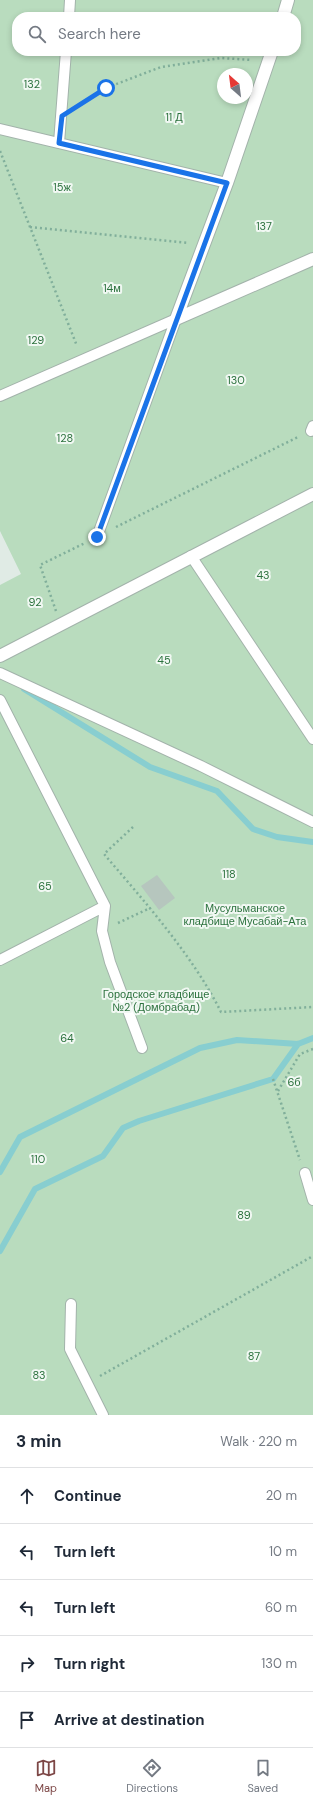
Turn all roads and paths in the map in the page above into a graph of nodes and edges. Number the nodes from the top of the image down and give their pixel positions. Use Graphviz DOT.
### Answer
graph roads {
  1 [pos="70,0"];
  2 [pos="288,0"];
  3 [pos="69,12"];
  4 [pos="284,12"];
  5 [pos="66,56"];
  6 [pos="270,56"];
  7 [pos="62,116"];
  8 [pos="0,129"];
  9 [pos="59,143"];
  10 [pos="0,152"];
  11 [pos="227,183"];
  12 [pos="30,227"];
  13 [pos="204,245"];
  14 [pos="313,259"];
  15 [pos="176,319"];
  16 [pos="83,360"];
  17 [pos="0,396"];
  18 [pos="312,428"];
  19 [pos="313,494"];
  20 [pos="97,537"];
  21 [pos="191,556"];
  22 [pos="61,624"];
  23 [pos="0,656"];
  24 [pos="0,673"];
  25 [pos="0,700"];
  26 [pos="313,739"];
  27 [pos="313,822"];
  28 [pos="134,827"];
  29 [pos="104,906"];
  30 [pos="150,908"];
  31 [pos="102,931"];
  32 [pos="0,960"];
  33 [pos="313,1007"];
  34 [pos="142,1048"];
  35 [pos="313,1049"];
  36 [pos="273,1079"];
  37 [pos="277,1092"];
  38 [pos="305,1173"];
  39 [pos="313,1200"];
  40 [pos="313,1256"];
  41 [pos="71,1304"];
  42 [pos="87,1383"];
  43 [pos="103,1415"];
  1 -- 3 [label="lane"];
  2 -- 4 [label="street"];
  5 -- 7 [label="lane"];
  6 -- 7 [label="path"];
  6 -- 11 [label="street"];
  7 -- 9 [label="lane"];
  8 -- 9 [label="lane"];
  9 -- 11 [label="lane"];
  10 -- 12 [label="path"];
  11 -- 13 [label="street"];
  12 -- 13 [label="path"];
  12 -- 16 [label="path"];
  13 -- 15 [label="street"];
  14 -- 15 [label="street"];
  15 -- 16 [label="lane"];
  15 -- 20 [label="lane"];
  16 -- 17 [label="lane"];
  18 -- 20 [label="path"];
  19 -- 21 [label="street"];
  20 -- 22 [label="path"];
  21 -- 22 [label="street"];
  21 -- 26 [label="lane"];
  22 -- 23 [label="street"];
  24 -- 27 [label="lane"];
  25 -- 29 [label="lane"];
  28 -- 30 [label="path"];
  29 -- 31 [label="lane"];
  29 -- 32 [label="lane"];
  30 -- 31 [label="path"];
  30 -- 33 [label="path"];
  31 -- 34 [label="lane"];
  35 -- 37 [label="path"];
  36 -- 37 [label="path"];
  37 -- 38 [label="path"];
  38 -- 39 [label="lane"];
  40 -- 42 [label="path"];
  41 -- 42 [label="lane"];
  42 -- 43 [label="lane"];
}
